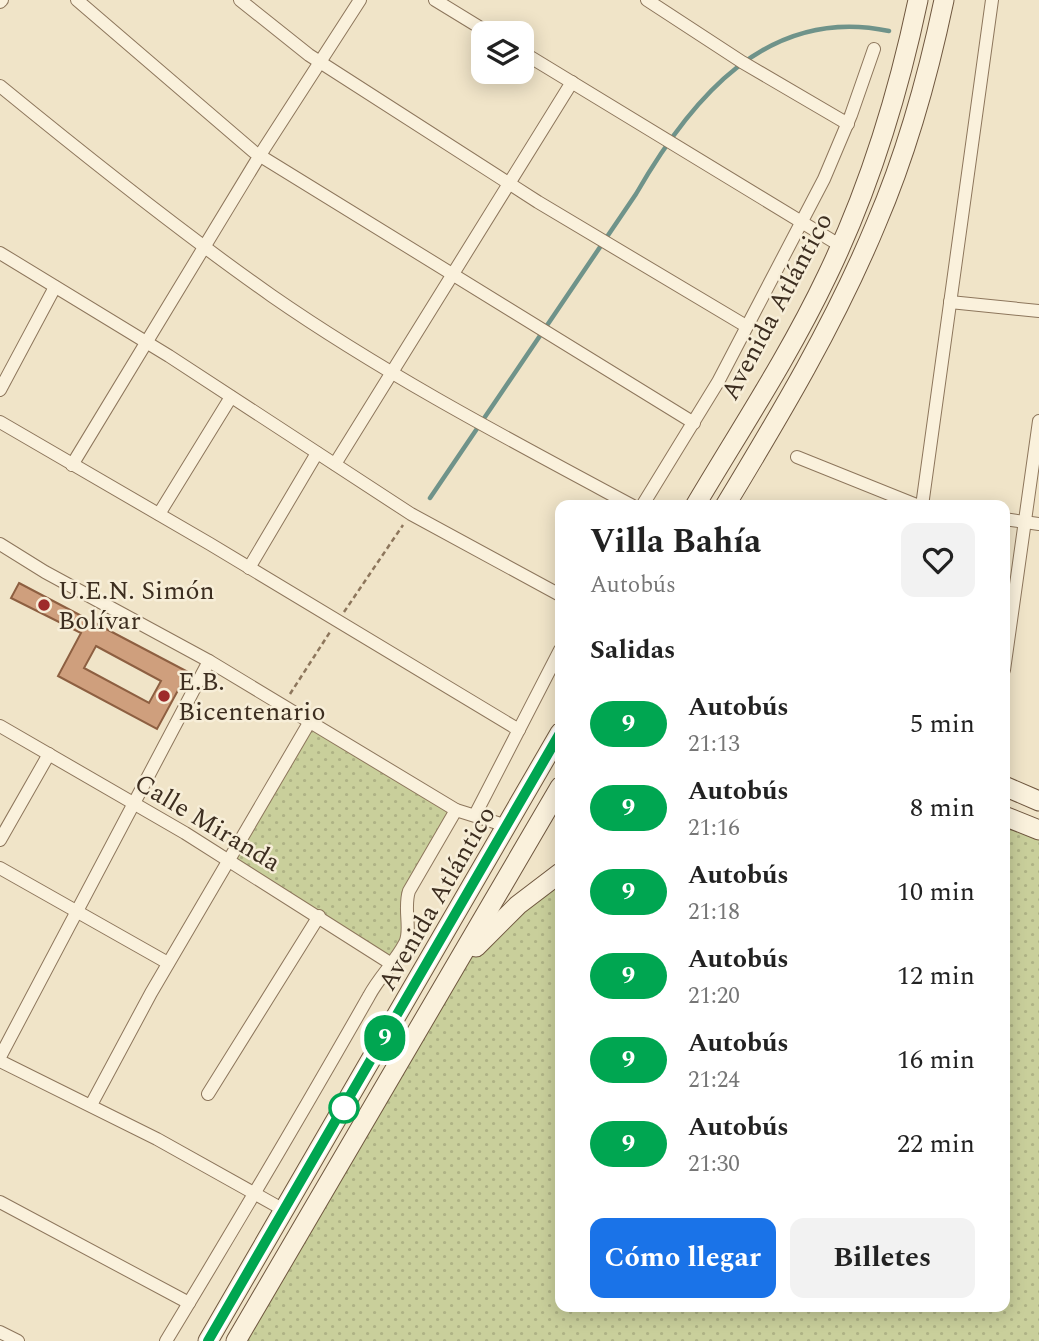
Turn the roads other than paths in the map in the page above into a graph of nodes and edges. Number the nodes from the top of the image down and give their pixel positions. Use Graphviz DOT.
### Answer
graph roads {
  1 [pos="78,0"];
  2 [pos="240,0"];
  3 [pos="360,0"];
  4 [pos="435,0"];
  5 [pos="647,0"];
  6 [pos="918,0"];
  7 [pos="944,0"];
  8 [pos="992,0"];
  9 [pos="471,22"];
  10 [pos="874,49"];
  11 [pos="534,59"];
  12 [pos="320,61"];
  13 [pos="572,82"];
  14 [pos="0,86"];
  15 [pos="848,124"];
  16 [pos="260,155"];
  17 [pos="508,183"];
  18 [pos="800,223"];
  19 [pos="204,246"];
  20 [pos="841,246"];
  21 [pos="0,254"];
  22 [pos="452,275"];
  23 [pos="55,287"];
  24 [pos="950,302"];
  25 [pos="1039,311"];
  26 [pos="746,326"];
  27 [pos="146,342"];
  28 [pos="392,371"];
  29 [pos="0,390"];
  30 [pos="231,397"];
  31 [pos="1039,421"];
  32 [pos="0,422"];
  33 [pos="694,423"];
  34 [pos="317,453"];
  35 [pos="797,457"];
  36 [pos="335,464"];
  37 [pos="72,465"];
  38 [pos="622,500"];
  39 [pos="646,500"];
  40 [pos="699,500"];
  41 [pos="728,500"];
  42 [pos="905,500"];
  43 [pos="921,500"];
  44 [pos="159,514"];
  45 [pos="1010,520"];
  46 [pos="1025,522"];
  47 [pos="1039,524"];
  48 [pos="0,544"];
  49 [pos="249,568"];
  50 [pos="555,592"];
  51 [pos="1010,628"];
  52 [pos="555,660"];
  53 [pos="208,661"];
  54 [pos="309,723"];
  55 [pos="0,726"];
  56 [pos="519,730"];
  57 [pos="555,742"];
  58 [pos="49,754"];
  59 [pos="1010,789"];
  60 [pos="555,796"];
  61 [pos="1039,801"];
  62 [pos="134,804"];
  63 [pos="456,810"];
  64 [pos="475,815"];
  65 [pos="1010,818"];
  66 [pos="507,826"];
  67 [pos="1039,830"];
  68 [pos="0,840"];
  69 [pos="227,859"];
  70 [pos="0,868"];
  71 [pos="555,877"];
  72 [pos="76,911"];
  73 [pos="319,916"];
  74 [pos="169,962"];
  75 [pos="390,963"];
  76 [pos="444,986"];
  77 [pos="0,1059"];
  78 [pos="208,1094"];
  79 [pos="91,1105"];
  80 [pos="253,1194"];
  81 [pos="0,1202"];
  82 [pos="284,1210"];
  83 [pos="188,1303"];
  84 [pos="0,1332"];
  85 [pos="18,1341"];
  86 [pos="166,1341"];
  87 [pos="208,1341"];
  88 [pos="236,1341"];
  1 -- 16 [label="street"];
  2 -- 12 [label="street"];
  3 -- 12 [label="street"];
  4 -- 9 [label="street"];
  5 -- 15 [label="street"];
  6 -- 20 [label="main road, Avenida Atlántico"];
  7 -- 41 [label="main road, Avenida Atlántico"];
  8 -- 24 [label="street"];
  10 -- 15 [label="street"];
  11 -- 13 [label="street"];
  12 -- 16 [label="street"];
  12 -- 17 [label="street"];
  13 -- 17 [label="street"];
  13 -- 18 [label="street"];
  14 -- 19 [label="street"];
  15 -- 18 [label="street"];
  16 -- 19 [label="street"];
  16 -- 22 [label="street"];
  17 -- 22 [label="street"];
  17 -- 26 [label="street"];
  18 -- 20 [label="street"];
  18 -- 26 [label="street"];
  19 -- 27 [label="street"];
  19 -- 28 [label="street"];
  20 -- 40 [label="main road, Avenida Atlántico"];
  21 -- 23 [label="street"];
  22 -- 28 [label="street"];
  22 -- 33 [label="street"];
  23 -- 27 [label="street"];
  23 -- 29 [label="street"];
  24 -- 25 [label="street"];
  24 -- 43 [label="street"];
  26 -- 33 [label="street"];
  27 -- 30 [label="street"];
  27 -- 37 [label="street"];
  28 -- 36 [label="street"];
  28 -- 38 [label="street"];
  30 -- 34 [label="street"];
  30 -- 44 [label="street"];
  31 -- 46 [label="street"];
  32 -- 37 [label="street"];
  33 -- 39 [label="street"];
  34 -- 36 [label="street"];
  34 -- 49 [label="street"];
  35 -- 42 [label="street"];
  36 -- 50 [label="street"];
  37 -- 44 [label="street"];
  44 -- 49 [label="street"];
  45 -- 46 [label="street"];
  46 -- 47 [label="street"];
  46 -- 51 [label="street"];
  48 -- 53 [label="street"];
  49 -- 56 [label="street"];
  52 -- 56 [label="street"];
  53 -- 54 [label="street"];
  53 -- 62 [label="street"];
  54 -- 63 [label="street"];
  54 -- 69 [label="street"];
  55 -- 58 [label="street, Calle Miranda"];
  56 -- 64 [label="street"];
  57 -- 66 [label="main road, Avenida Atlántico"];
  58 -- 62 [label="street, Calle Miranda"];
  58 -- 68 [label="street"];
  59 -- 61 [label="main road"];
  60 -- 76 [label="main road, Avenida Atlántico"];
  62 -- 69 [label="street, Calle Miranda"];
  62 -- 72 [label="street"];
  63 -- 64 [label="street"];
  63 -- 75 [label="street"];
  64 -- 66 [label="street"];
  65 -- 67 [label="main road"];
  66 -- 82 [label="main road, Avenida Atlántico"];
  69 -- 73 [label="street, Calle Miranda"];
  69 -- 74 [label="street"];
  70 -- 72 [label="street"];
  71 -- 76 [label="main road"];
  72 -- 74 [label="street"];
  72 -- 77 [label="street"];
  73 -- 75 [label="street, Calle Miranda"];
  73 -- 78 [label="street"];
  74 -- 79 [label="street"];
  75 -- 80 [label="street"];
  76 -- 88 [label="main road, Avenida Atlántico"];
  77 -- 79 [label="street"];
  79 -- 80 [label="street"];
  80 -- 82 [label="street"];
  80 -- 83 [label="street"];
  81 -- 83 [label="street"];
  82 -- 87 [label="main road, Avenida Atlántico"];
  83 -- 86 [label="street"];
  84 -- 85 [label="street"];
}
